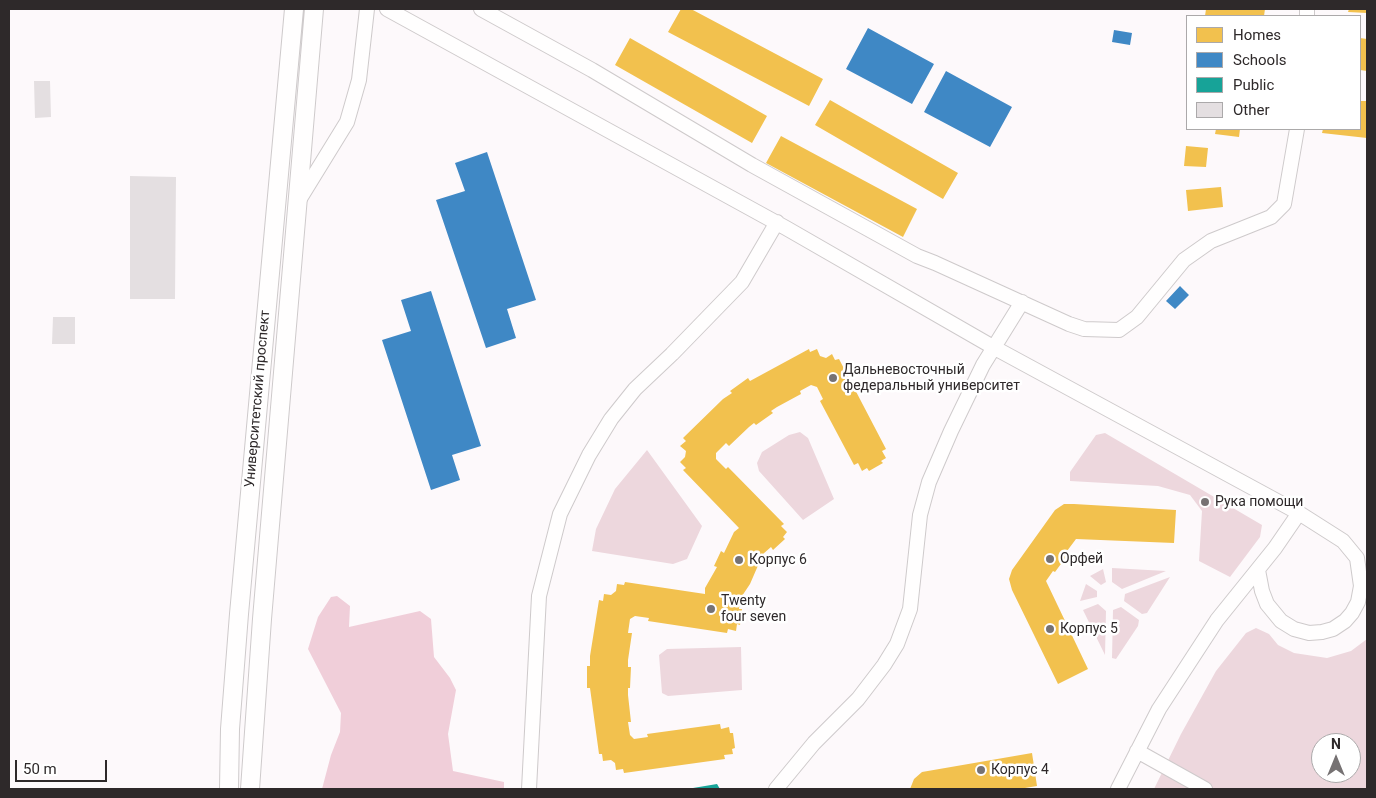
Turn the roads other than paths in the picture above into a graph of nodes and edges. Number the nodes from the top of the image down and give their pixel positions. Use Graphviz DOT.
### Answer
graph roads {
  1 [pos="294,9"];
  2 [pos="314,9"];
  3 [pos="367,9"];
  4 [pos="387,9"];
  5 [pos="481,9"];
  6 [pos="1297,130"];
  7 [pos="276,202"];
  8 [pos="297,203"];
  9 [pos="777,222"];
  10 [pos="1022,302"];
  11 [pos="993,347"];
  12 [pos="1299,513"];
  13 [pos="1258,570"];
  14 [pos="1137,750"];
  15 [pos="229,789"];
  16 [pos="250,789"];
  17 [pos="529,789"];
  18 [pos="776,789"];
  19 [pos="1118,789"];
  20 [pos="1206,789"];
  1 -- 7 [label="main road, Университетский проспект"];
  2 -- 8 [label="main road, Университетский проспект"];
  3 -- 8 [label="street"];
  4 -- 9 [label="street"];
  5 -- 10 [label="street"];
  6 -- 10 [label="street"];
  7 -- 8 [label="main road"];
  7 -- 15 [label="main road, Университетский проспект"];
  8 -- 16 [label="main road, Университетский проспект"];
  9 -- 11 [label="street"];
  9 -- 17 [label="street"];
  10 -- 11 [label="street"];
  11 -- 12 [label="street"];
  11 -- 18 [label="street"];
  12 -- 13 [label="street"];
  12 -- 13 [label="street"];
  13 -- 14 [label="street"];
  14 -- 19 [label="street"];
  14 -- 20 [label="street"];
}
